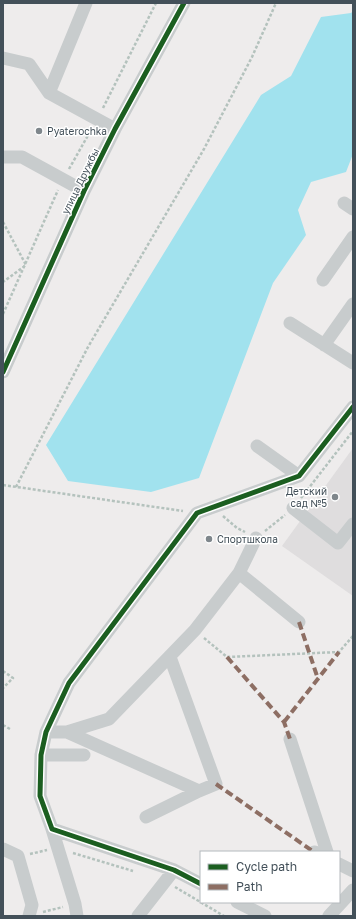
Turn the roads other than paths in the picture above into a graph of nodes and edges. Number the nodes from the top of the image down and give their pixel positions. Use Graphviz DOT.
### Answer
graph roads {
  1 [pos="86,3"];
  2 [pos="184,3"];
  3 [pos="3,58"];
  4 [pos="49,93"];
  5 [pos="115,129"];
  6 [pos="3,157"];
  7 [pos="84,191"];
  8 [pos="353,237"];
  9 [pos="323,280"];
  10 [pos="353,304"];
  11 [pos="290,323"];
  12 [pos="324,345"];
  13 [pos="353,363"];
  14 [pos="3,372"];
  15 [pos="353,407"];
  16 [pos="257,446"];
  17 [pos="299,476"];
  18 [pos="293,508"];
  19 [pos="353,524"];
  20 [pos="256,538"];
  21 [pos="238,573"];
  22 [pos="299,622"];
  23 [pos="170,657"];
  24 [pos="46,732"];
  25 [pos="67,732"];
  26 [pos="290,739"];
  27 [pos="41,755"];
  28 [pos="84,755"];
  29 [pos="199,791"];
  30 [pos="146,817"];
  31 [pos="52,829"];
  32 [pos="3,849"];
  33 [pos="327,851"];
  34 [pos="340,864"];
  35 [pos="174,870"];
  36 [pos="353,871"];
  37 [pos="200,883"];
  38 [pos="353,890"];
  39 [pos="239,903"];
  40 [pos="76,910"];
  41 [pos="30,911"];
  42 [pos="138,916"];
  43 [pos="265,916"];
  44 [pos="329,916"];
  1 -- 4 [label="street"];
  2 -- 5 [label="street, улица Дружбы"];
  3 -- 4 [label="street"];
  4 -- 5 [label="street"];
  5 -- 7 [label="street, улица Дружбы"];
  6 -- 7 [label="street"];
  7 -- 14 [label="street, улица Дружбы"];
  8 -- 9 [label="street"];
  10 -- 12 [label="street"];
  11 -- 12 [label="street"];
  12 -- 13 [label="street"];
  15 -- 17 [label="street"];
  16 -- 17 [label="street"];
  17 -- 24 [label="street"];
  18 -- 19 [label="street"];
  20 -- 21 [label="street"];
  21 -- 22 [label="street"];
  21 -- 23 [label="street"];
  23 -- 25 [label="street"];
  23 -- 29 [label="street"];
  24 -- 25 [label="street"];
  24 -- 27 [label="street"];
  25 -- 29 [label="street"];
  26 -- 33 [label="street"];
  27 -- 28 [label="street"];
  27 -- 31 [label="street"];
  29 -- 30 [label="street"];
  31 -- 35 [label="street"];
  31 -- 40 [label="street"];
  32 -- 41 [label="street"];
  34 -- 36 [label="street"];
  35 -- 37 [label="street"];
  35 -- 42 [label="street"];
  38 -- 44 [label="street"];
  39 -- 43 [label="street"];
}
